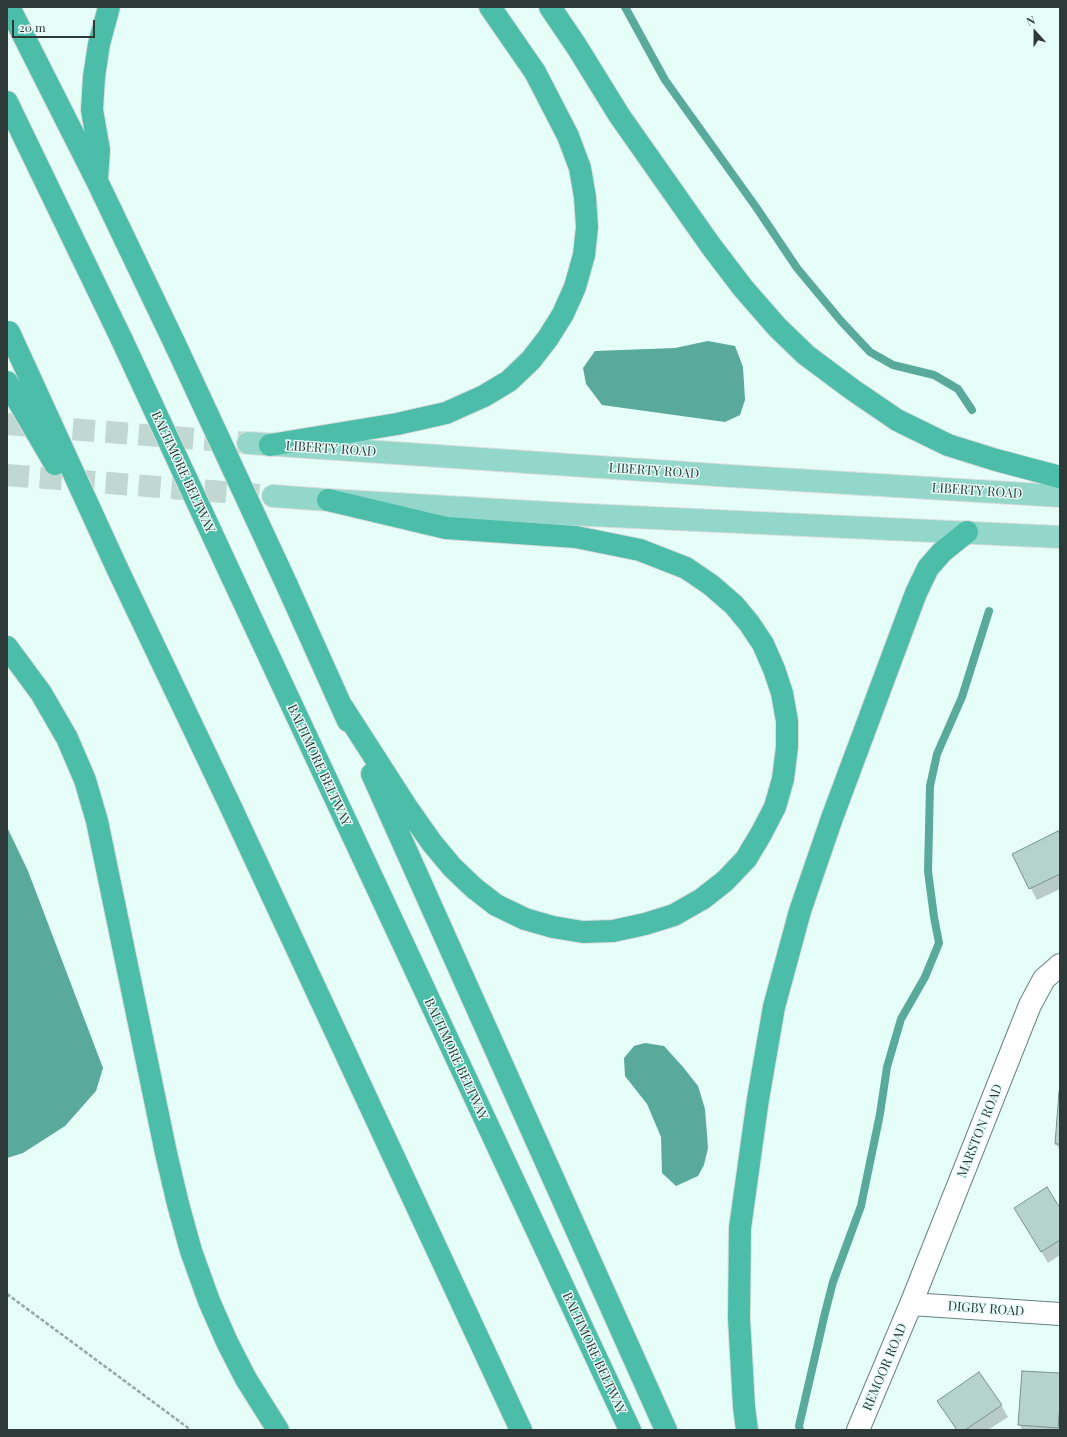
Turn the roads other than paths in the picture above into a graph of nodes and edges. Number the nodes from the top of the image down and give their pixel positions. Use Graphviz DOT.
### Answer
graph roads {
  1 [pos="9,7"];
  2 [pos="109,7"];
  3 [pos="490,7"];
  4 [pos="550,7"];
  5 [pos="7,102"];
  6 [pos="97,181"];
  7 [pos="8,331"];
  8 [pos="7,382"];
  9 [pos="248,443"];
  10 [pos="270,445"];
  11 [pos="1060,477"];
  12 [pos="273,496"];
  13 [pos="1060,496"];
  14 [pos="328,500"];
  15 [pos="967,532"];
  16 [pos="1060,537"];
  17 [pos="117,568"];
  18 [pos="7,647"];
  19 [pos="343,708"];
  20 [pos="1060,965"];
  21 [pos="911,1304"];
  22 [pos="1060,1314"];
  23 [pos="278,1430"];
  24 [pos="522,1430"];
  25 [pos="630,1430"];
  26 [pos="666,1430"];
  27 [pos="747,1430"];
  28 [pos="858,1430"];
  1 -- 6 [label="highway"];
  2 -- 6 [label="highway"];
  3 -- 10 [label="highway"];
  4 -- 11 [label="highway"];
  5 -- 25 [label="highway, BALTIMORE BELTWAY, bridge"];
  6 -- 19 [label="highway, bridge"];
  7 -- 17 [label="highway, bridge"];
  8 -- 17 [label="highway, bridge"];
  9 -- 10 [label="main road, LIBERTY ROAD"];
  10 -- 13 [label="main road, LIBERTY ROAD"];
  12 -- 14 [label="main road"];
  14 -- 15 [label="main road"];
  14 -- 19 [label="highway"];
  15 -- 16 [label="main road"];
  15 -- 27 [label="highway"];
  17 -- 24 [label="highway"];
  18 -- 23 [label="highway"];
  19 -- 26 [label="highway"];
  20 -- 21 [label="street, MARSTON ROAD"];
  21 -- 22 [label="street, DIGBY ROAD"];
  21 -- 28 [label="street, REMOOR ROAD"];
}
